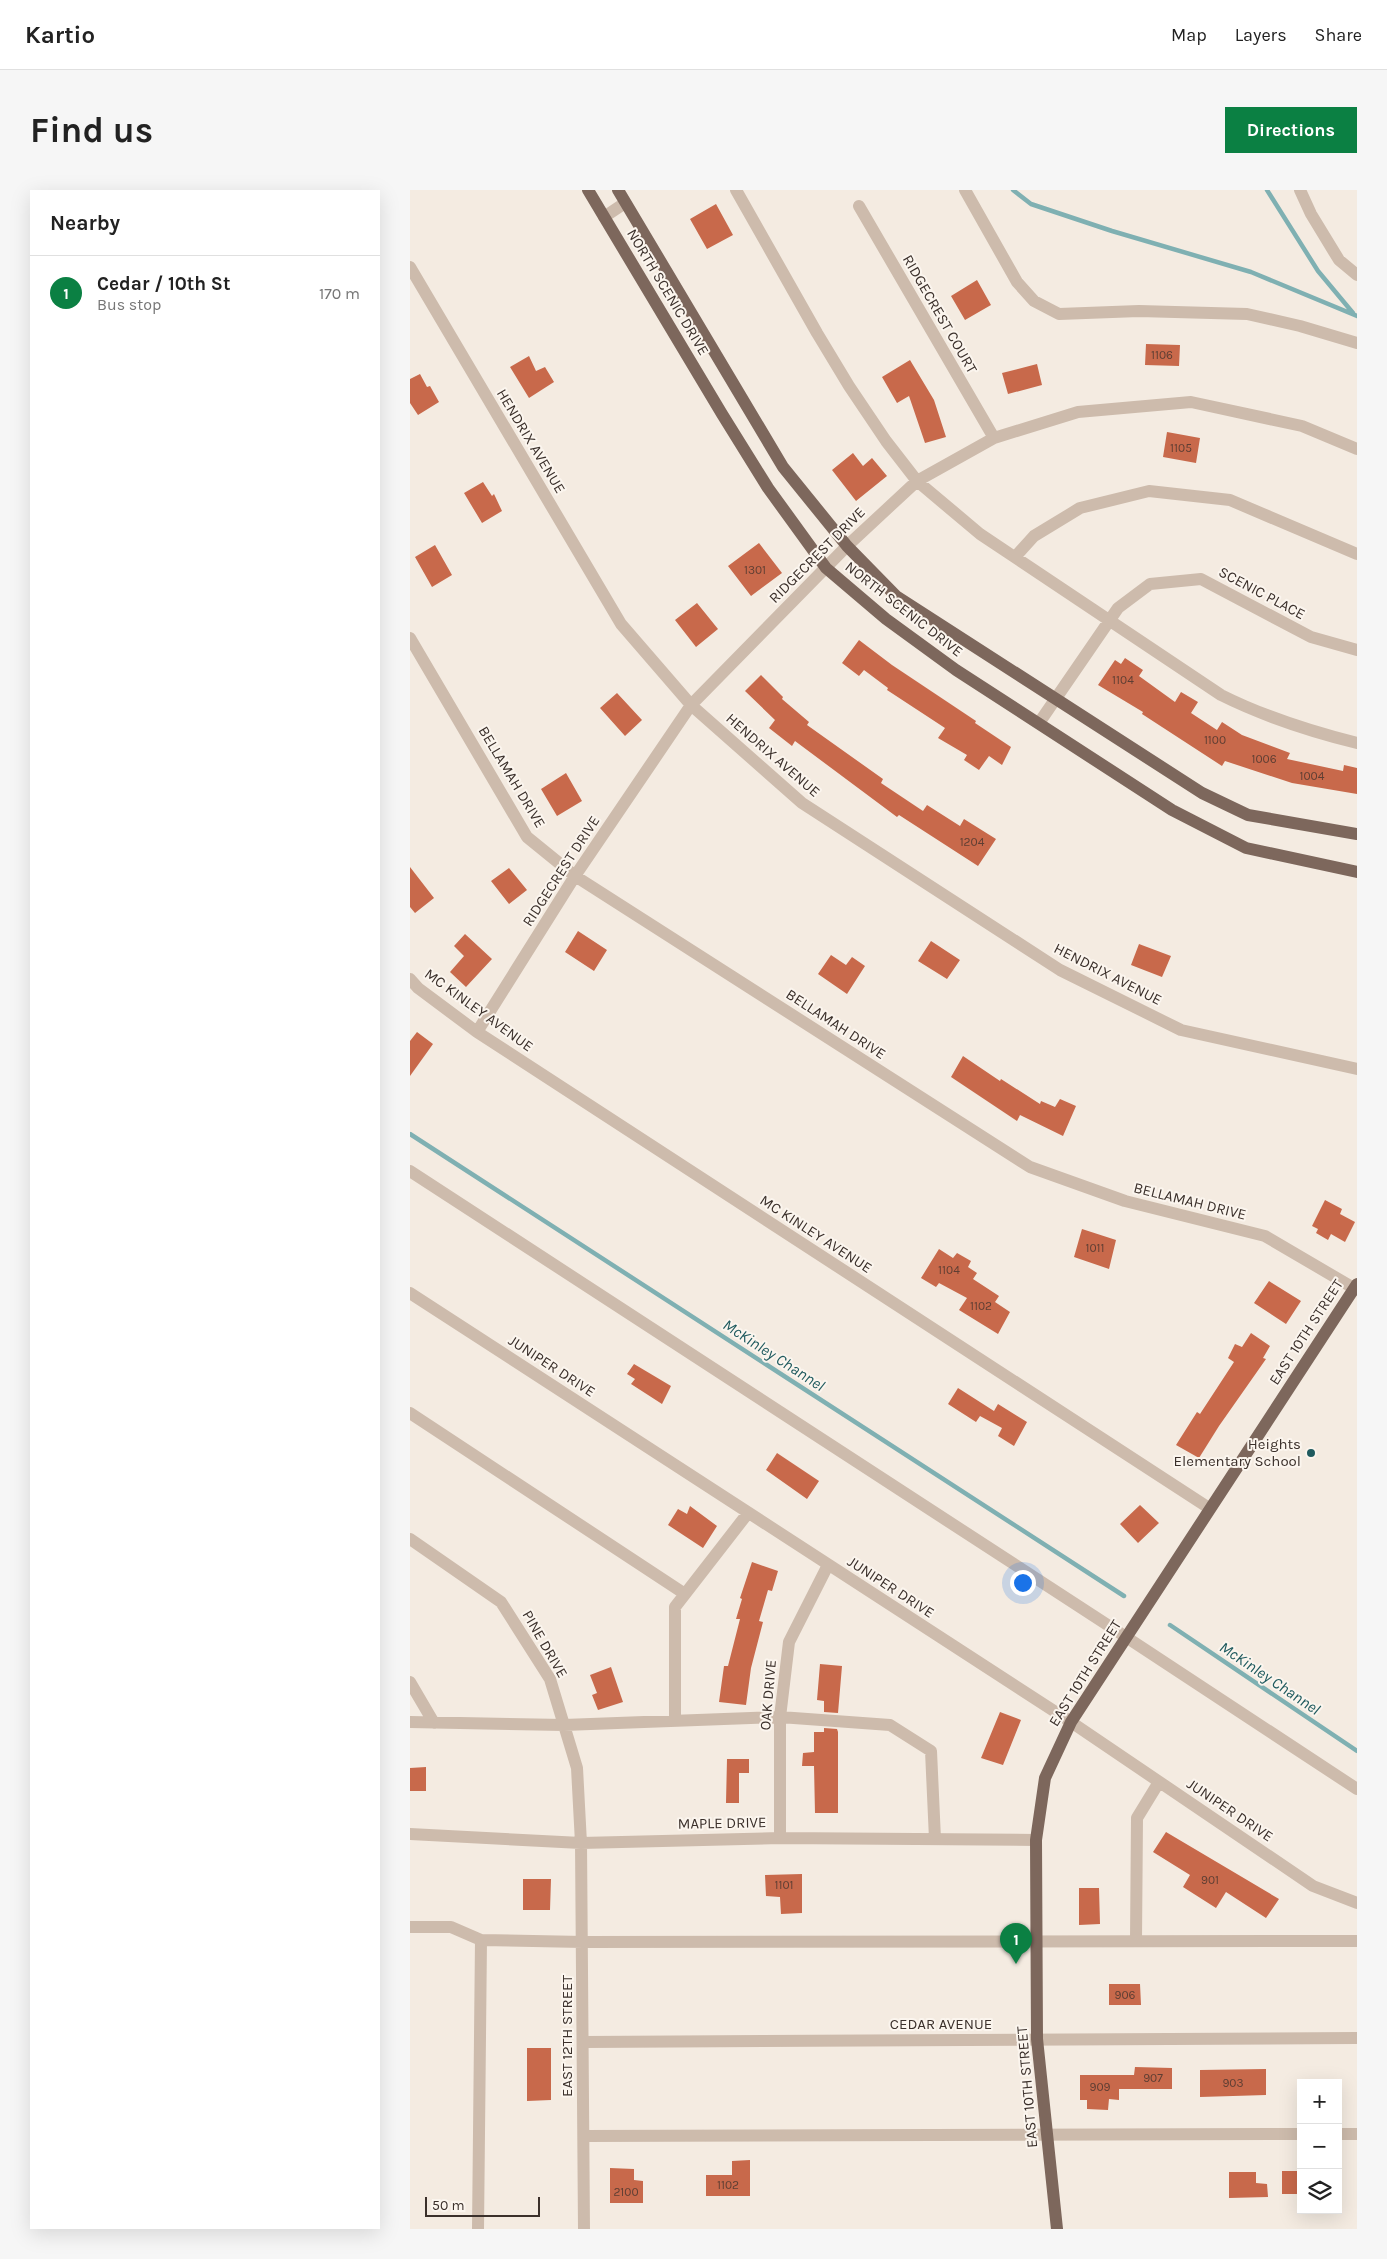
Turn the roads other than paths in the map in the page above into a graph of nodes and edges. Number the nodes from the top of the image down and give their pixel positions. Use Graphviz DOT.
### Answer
graph roads {
  1 [pos="588,190"];
  2 [pos="618,190"];
  3 [pos="736,190"];
  4 [pos="965,190"];
  5 [pos="1300,190"];
  6 [pos="626,203"];
  7 [pos="858,206"];
  8 [pos="604,217"];
  9 [pos="410,268"];
  10 [pos="1357,275"];
  11 [pos="1357,343"];
  12 [pos="994,438"];
  13 [pos="1357,449"];
  14 [pos="917,481"];
  15 [pos="847,546"];
  16 [pos="1357,554"];
  17 [pos="1015,557"];
  18 [pos="826,568"];
  19 [pos="1109,622"];
  20 [pos="410,638"];
  21 [pos="1357,650"];
  22 [pos="1055,699"];
  23 [pos="691,705"];
  24 [pos="1039,724"];
  25 [pos="1357,743"];
  26 [pos="1357,834"];
  27 [pos="1357,872"];
  28 [pos="575,876"];
  29 [pos="410,979"];
  30 [pos="477,1032"];
  31 [pos="1357,1069"];
  32 [pos="410,1172"];
  33 [pos="1356,1287"];
  34 [pos="410,1293"];
  35 [pos="410,1413"];
  36 [pos="1209,1508"];
  37 [pos="748,1513"];
  38 [pos="410,1539"];
  39 [pos="828,1565"];
  40 [pos="685,1594"];
  41 [pos="1126,1636"];
  42 [pos="410,1682"];
  43 [pos="780,1717"];
  44 [pos="675,1721"];
  45 [pos="410,1722"];
  46 [pos="1071,1722"];
  47 [pos="434,1723"];
  48 [pos="564,1725"];
  49 [pos="1159,1782"];
  50 [pos="1357,1789"];
  51 [pos="410,1834"];
  52 [pos="780,1838"];
  53 [pos="935,1839"];
  54 [pos="1036,1840"];
  55 [pos="582,1842"];
  56 [pos="1357,1903"];
  57 [pos="410,1927"];
  58 [pos="481,1940"];
  59 [pos="1036,1940"];
  60 [pos="1136,1940"];
  61 [pos="1357,1941"];
  62 [pos="583,1942"];
  63 [pos="1357,2038"];
  64 [pos="1037,2039"];
  65 [pos="584,2042"];
  66 [pos="1047,2134"];
  67 [pos="1297,2134"];
  68 [pos="1342,2134"];
  69 [pos="1357,2134"];
  70 [pos="584,2136"];
  71 [pos="478,2229"];
  72 [pos="584,2229"];
  73 [pos="1057,2229"];
  1 -- 8 [label="main road, NORTH SCENIC DRIVE"];
  2 -- 6 [label="main road, NORTH SCENIC DRIVE"];
  3 -- 14 [label="street"];
  4 -- 11 [label="street"];
  5 -- 10 [label="street"];
  6 -- 8 [label="street"];
  6 -- 15 [label="main road, NORTH SCENIC DRIVE"];
  7 -- 12 [label="street, RIDGECREST COURT"];
  8 -- 18 [label="main road, NORTH SCENIC DRIVE"];
  9 -- 23 [label="street, HENDRIX AVENUE"];
  12 -- 13 [label="street, RIDGECREST DRIVE"];
  12 -- 14 [label="street, RIDGECREST DRIVE"];
  14 -- 15 [label="street, RIDGECREST DRIVE"];
  14 -- 17 [label="street"];
  15 -- 18 [label="street, RIDGECREST DRIVE"];
  15 -- 22 [label="main road, NORTH SCENIC DRIVE"];
  16 -- 17 [label="street"];
  17 -- 19 [label="street"];
  18 -- 23 [label="street, RIDGECREST DRIVE"];
  18 -- 24 [label="main road, NORTH SCENIC DRIVE"];
  19 -- 21 [label="street, SCENIC PLACE"];
  19 -- 22 [label="street, SCENIC PLACE"];
  19 -- 25 [label="street"];
  20 -- 28 [label="street, BELLAMAH DRIVE"];
  22 -- 24 [label="street, SCENIC PLACE"];
  22 -- 26 [label="main road, NORTH SCENIC DRIVE"];
  23 -- 28 [label="street, RIDGECREST DRIVE"];
  23 -- 31 [label="street, HENDRIX AVENUE"];
  24 -- 27 [label="main road, NORTH SCENIC DRIVE"];
  28 -- 30 [label="street, RIDGECREST DRIVE"];
  28 -- 33 [label="street, BELLAMAH DRIVE"];
  29 -- 30 [label="street, MC KINLEY AVENUE"];
  30 -- 36 [label="street, MC KINLEY AVENUE"];
  32 -- 41 [label="street"];
  33 -- 36 [label="main road, EAST 10TH STREET"];
  34 -- 37 [label="street, JUNIPER DRIVE"];
  35 -- 40 [label="street"];
  36 -- 41 [label="main road, EAST 10TH STREET"];
  37 -- 39 [label="street, JUNIPER DRIVE"];
  37 -- 40 [label="street"];
  38 -- 48 [label="street, PINE DRIVE"];
  39 -- 43 [label="street, OAK DRIVE"];
  39 -- 46 [label="street, JUNIPER DRIVE"];
  40 -- 44 [label="street"];
  41 -- 46 [label="main road, EAST 10TH STREET"];
  41 -- 50 [label="street"];
  42 -- 47 [label="street"];
  43 -- 44 [label="street"];
  43 -- 52 [label="street, OAK DRIVE"];
  43 -- 53 [label="street"];
  44 -- 48 [label="street"];
  45 -- 47 [label="street"];
  46 -- 49 [label="street, JUNIPER DRIVE"];
  46 -- 54 [label="main road, EAST 10TH STREET"];
  47 -- 48 [label="street"];
  48 -- 55 [label="street, PINE DRIVE"];
  49 -- 56 [label="street, JUNIPER DRIVE"];
  49 -- 60 [label="street"];
  51 -- 55 [label="street, MAPLE DRIVE"];
  52 -- 53 [label="street, MAPLE DRIVE"];
  52 -- 55 [label="street, MAPLE DRIVE"];
  53 -- 54 [label="street, MAPLE DRIVE"];
  54 -- 59 [label="main road, EAST 10TH STREET"];
  55 -- 62 [label="street, EAST 12TH STREET"];
  57 -- 58 [label="street"];
  58 -- 62 [label="street"];
  58 -- 71 [label="street"];
  59 -- 60 [label="street"];
  59 -- 62 [label="street"];
  59 -- 64 [label="main road, EAST 10TH STREET"];
  60 -- 61 [label="street"];
  62 -- 65 [label="street, EAST 12TH STREET"];
  63 -- 64 [label="street, CEDAR AVENUE"];
  64 -- 65 [label="street, CEDAR AVENUE"];
  64 -- 66 [label="main road, EAST 10TH STREET"];
  65 -- 70 [label="street, EAST 12TH STREET"];
  66 -- 67 [label="street"];
  66 -- 70 [label="street"];
  66 -- 73 [label="main road, EAST 10TH STREET"];
  68 -- 69 [label="street"];
  70 -- 72 [label="street, EAST 12TH STREET"];
}
